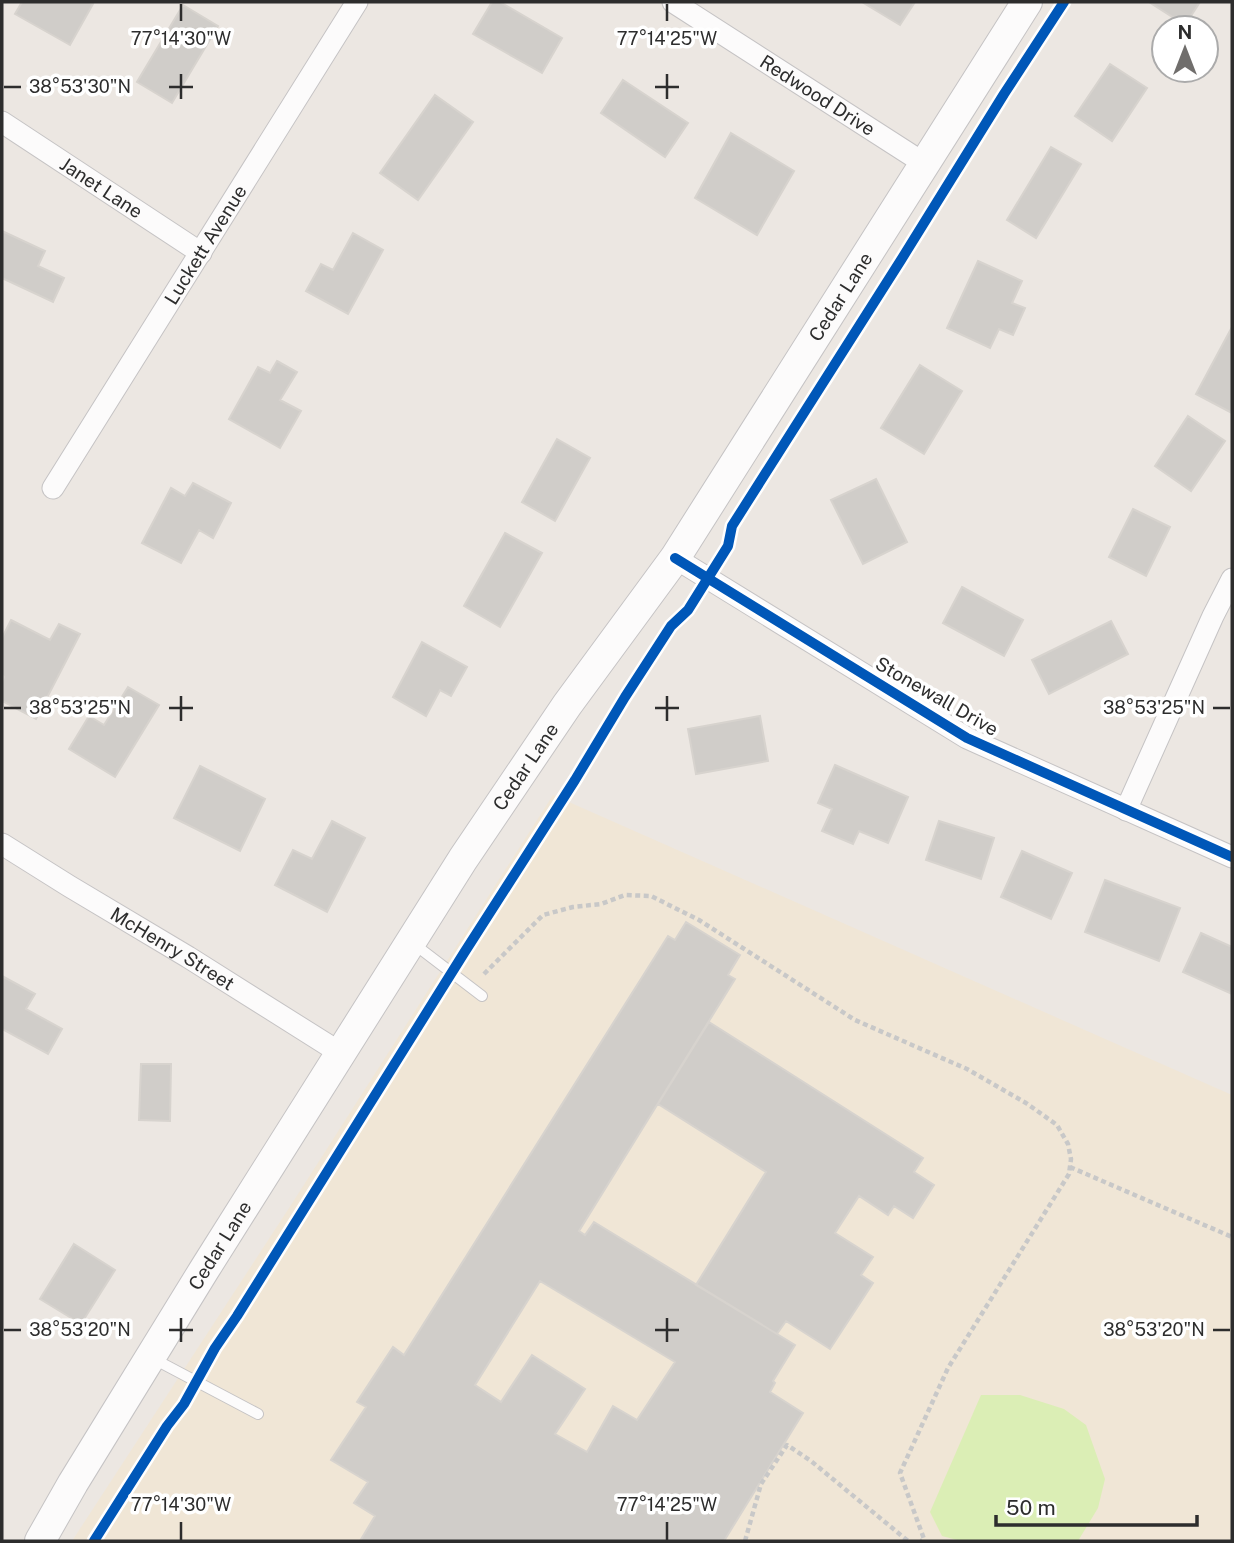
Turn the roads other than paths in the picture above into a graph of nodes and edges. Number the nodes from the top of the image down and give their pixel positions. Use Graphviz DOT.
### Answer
graph roads {
  1 [pos="357,2"];
  2 [pos="673,2"];
  3 [pos="1027,2"];
  4 [pos="2,122"];
  5 [pos="925,164"];
  6 [pos="201,253"];
  7 [pos="53,488"];
  8 [pos="675,558"];
  9 [pos="1232,579"];
  10 [pos="1126,810"];
  11 [pos="2,844"];
  12 [pos="1232,857"];
  13 [pos="411,943"];
  14 [pos="482,996"];
  15 [pos="342,1054"];
  16 [pos="151,1358"];
  17 [pos="258,1414"];
  18 [pos="40,1541"];
  1 -- 6 [label="street, Luckett Avenue"];
  2 -- 5 [label="street, Redwood Drive"];
  3 -- 5 [label="main road, Cedar Lane"];
  4 -- 6 [label="street, Janet Lane"];
  5 -- 8 [label="main road, Cedar Lane"];
  6 -- 7 [label="street, Luckett Avenue"];
  8 -- 10 [label="street, Stonewall Drive"];
  8 -- 13 [label="main road, Cedar Lane"];
  9 -- 10 [label="street"];
  10 -- 12 [label="street, Stonewall Drive"];
  11 -- 15 [label="street, McHenry Street"];
  13 -- 14 [label="lane"];
  13 -- 15 [label="main road, Cedar Lane"];
  15 -- 16 [label="main road, Cedar Lane"];
  16 -- 17 [label="lane"];
  16 -- 18 [label="main road, Cedar Lane"];
}
